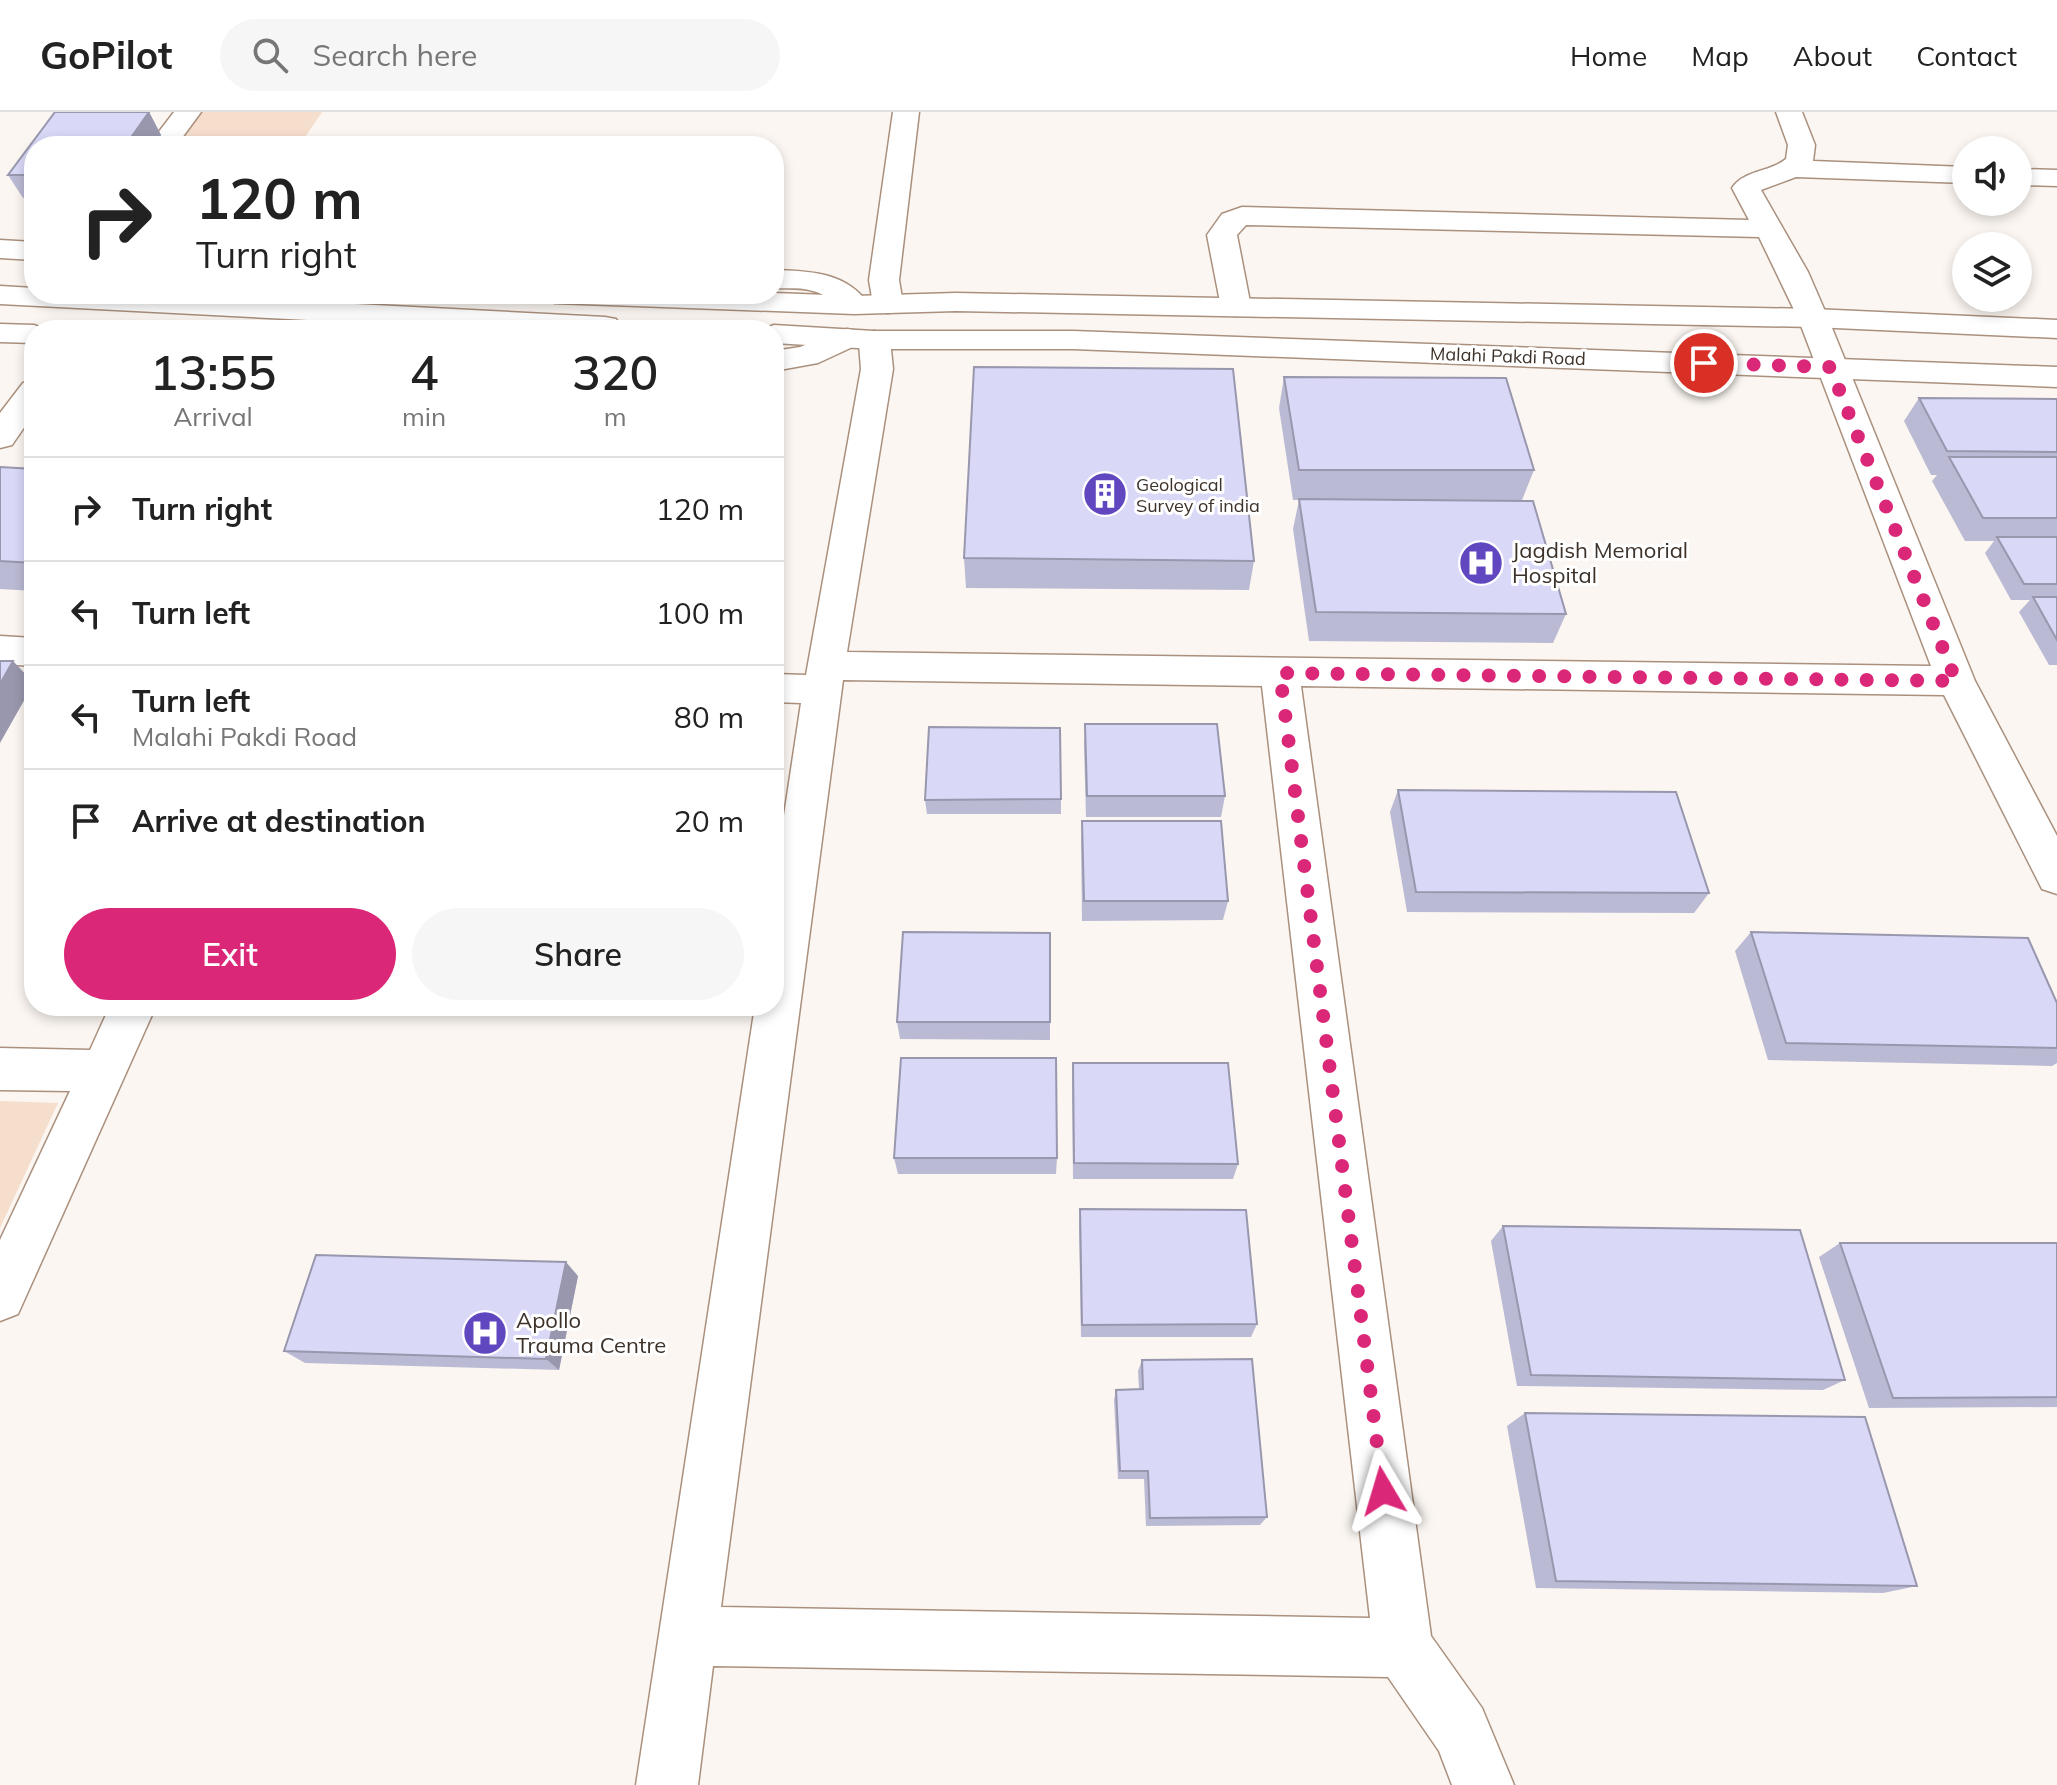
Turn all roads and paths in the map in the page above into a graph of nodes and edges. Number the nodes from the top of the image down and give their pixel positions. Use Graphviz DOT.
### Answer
graph roads {
  1 [pos="188,112"];
  2 [pos="906,112"];
  3 [pos="1789,112"];
  4 [pos="170,136"];
  5 [pos="1793,169"];
  6 [pos="1952,175"];
  7 [pos="2032,177"];
  8 [pos="2057,178"];
  9 [pos="1769,229"];
  10 [pos="0,249"];
  11 [pos="24,250"];
  12 [pos="0,271"];
  13 [pos="24,272"];
  14 [pos="784,280"];
  15 [pos="0,295"];
  16 [pos="24,296"];
  17 [pos="175,304"];
  18 [pos="784,304"];
  19 [pos="888,304"];
  20 [pos="854,305"];
  21 [pos="1236,307"];
  22 [pos="1813,318"];
  23 [pos="486,320"];
  24 [pos="2057,329"];
  25 [pos="0,333"];
  26 [pos="24,334"];
  27 [pos="861,339"];
  28 [pos="784,346"];
  29 [pos="1830,367"];
  30 [pos="2057,377"];
  31 [pos="24,404"];
  32 [pos="0,437"];
  33 [pos="0,650"];
  34 [pos="24,651"];
  35 [pos="1280,673"];
  36 [pos="825,678"];
  37 [pos="1956,681"];
  38 [pos="784,686"];
  39 [pos="2057,877"];
  40 [pos="784,967"];
  41 [pos="128,1016"];
  42 [pos="777,1016"];
  43 [pos="0,1069"];
  44 [pos="103,1071"];
  45 [pos="0,1296"];
  46 [pos="689,1636"];
  47 [pos="1403,1648"];
  48 [pos="667,1785"];
  49 [pos="1483,1785"];
  1 -- 4 [label="street"];
  2 -- 19 [label="street"];
  3 -- 5 [label="street"];
  5 -- 6 [label="street"];
  5 -- 9 [label="street"];
  7 -- 8 [label="street"];
  9 -- 21 [label="street"];
  9 -- 22 [label="street"];
  10 -- 11 [label="street"];
  12 -- 13 [label="street"];
  14 -- 20 [label="street"];
  15 -- 16 [label="street"];
  17 -- 23 [label="street"];
  18 -- 20 [label="street"];
  19 -- 20 [label="street"];
  19 -- 21 [label="street"];
  21 -- 22 [label="street"];
  22 -- 24 [label="street"];
  22 -- 29 [label="street"];
  25 -- 26 [label="street"];
  27 -- 28 [label="street"];
  27 -- 29 [label="street, Malahi Pakdi Road"];
  27 -- 36 [label="street"];
  29 -- 30 [label="street, Malahi Pakdi Road"];
  29 -- 37 [label="street"];
  31 -- 32 [label="street"];
  33 -- 34 [label="street"];
  35 -- 36 [label="street"];
  35 -- 37 [label="street"];
  35 -- 47 [label="street"];
  36 -- 38 [label="street"];
  36 -- 40 [label="street"];
  37 -- 39 [label="street"];
  41 -- 44 [label="street"];
  42 -- 46 [label="street"];
  43 -- 44 [label="street"];
  44 -- 45 [label="street"];
  46 -- 47 [label="street"];
  46 -- 48 [label="street"];
  47 -- 49 [label="street"];
}
